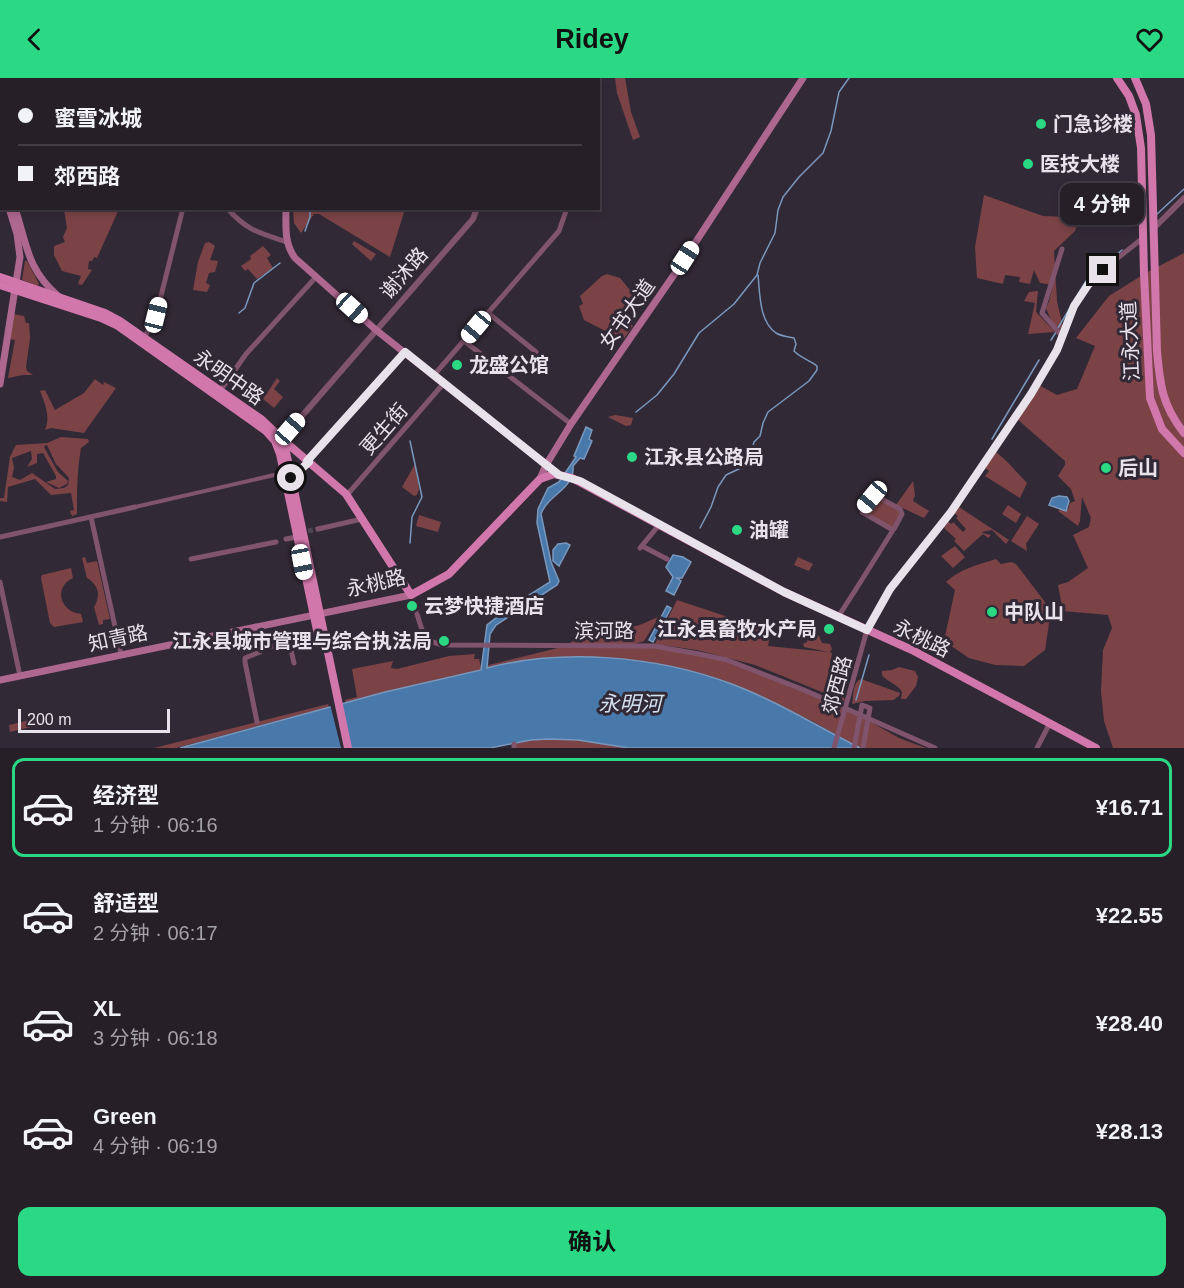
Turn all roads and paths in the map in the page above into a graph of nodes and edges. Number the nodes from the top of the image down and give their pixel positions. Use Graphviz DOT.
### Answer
graph roads {
  1 [pos="803,78"];
  2 [pos="1117,78"];
  3 [pos="1135,78"];
  4 [pos="1184,198"];
  5 [pos="10,210"];
  6 [pos="16,210"];
  7 [pos="182,210"];
  8 [pos="229,210"];
  9 [pos="286,210"];
  10 [pos="476,210"];
  11 [pos="566,210"];
  12 [pos="1154,228"];
  13 [pos="1143,238"];
  14 [pos="24,240"];
  15 [pos="287,242"];
  16 [pos="1062,249"];
  17 [pos="0,277"];
  18 [pos="316,277"];
  19 [pos="0,285"];
  20 [pos="17,285"];
  21 [pos="60,298"];
  22 [pos="488,313"];
  23 [pos="376,330"];
  24 [pos="1059,332"];
  25 [pos="144,338"];
  26 [pos="464,341"];
  27 [pos="405,352"];
  28 [pos="536,352"];
  29 [pos="434,375"];
  30 [pos="444,383"];
  31 [pos="0,384"];
  32 [pos="220,391"];
  33 [pos="571,424"];
  34 [pos="290,429"];
  35 [pos="269,431"];
  36 [pos="1184,433"];
  37 [pos="282,439"];
  38 [pos="289,453"];
  39 [pos="1184,453"];
  40 [pos="308,462"];
  41 [pos="546,465"];
  42 [pos="288,475"];
  43 [pos="559,475"];
  44 [pos="544,478"];
  45 [pos="347,495"];
  46 [pos="135,507"];
  47 [pos="91,517"];
  48 [pos="362,519"];
  49 [pos="659,525"];
  50 [pos="318,529"];
  51 [pos="893,530"];
  52 [pos="302,534"];
  53 [pos="0,537"];
  54 [pos="286,539"];
  55 [pos="276,542"];
  56 [pos="191,559"];
  57 [pos="667,559"];
  58 [pos="0,582"];
  59 [pos="412,597"];
  60 [pos="316,614"];
  61 [pos="417,614"];
  62 [pos="838,617"];
  63 [pos="256,626"];
  64 [pos="867,630"];
  65 [pos="261,648"];
  66 [pos="121,654"];
  67 [pos="294,663"];
  68 [pos="20,676"];
  69 [pos="0,680"];
  70 [pos="846,708"];
  71 [pos="861,714"];
  72 [pos="869,718"];
  73 [pos="256,722"];
  74 [pos="1050,723"];
  75 [pos="346,748"];
  76 [pos="834,748"];
  77 [pos="854,748"];
  78 [pos="863,748"];
  79 [pos="935,748"];
  80 [pos="1037,748"];
  81 [pos="1096,748"];
  1 -- 33 [label="main road, 女书大道"];
  2 -- 13 [label="main road, 江永大道"];
  3 -- 12 [label="main road, 江永大道"];
  4 -- 12 [label="street"];
  5 -- 20 [label="main road"];
  6 -- 14 [label="main road"];
  7 -- 25 [label="street"];
  8 -- 15 [label="street"];
  9 -- 15 [label="main road"];
  10 -- 23 [label="street, 谢沐路"];
  11 -- 22 [label="street"];
  12 -- 36 [label="main road, 江永大道"];
  13 -- 24 [label="street, 郊西路"];
  13 -- 39 [label="main road, 江永大道"];
  14 -- 20 [label="main road"];
  14 -- 21 [label="main road"];
  15 -- 18 [label="main road"];
  16 -- 24 [label="street"];
  17 -- 20 [label="main road"];
  18 -- 23 [label="main road"];
  18 -- 32 [label="street"];
  19 -- 20 [label="main road"];
  20 -- 21 [label="main road, 永明中路"];
  20 -- 31 [label="main road"];
  20 -- 35 [label="main road, 永明中路"];
  21 -- 25 [label="main road, 永明中路"];
  22 -- 26 [label="street"];
  22 -- 28 [label="street"];
  23 -- 27 [label="main road"];
  23 -- 34 [label="street, 谢沐路"];
  24 -- 64 [label="street, 郊西路"];
  25 -- 32 [label="main road, 永明中路"];
  26 -- 29 [label="street"];
  26 -- 33 [label="street"];
  27 -- 29 [label="main road"];
  27 -- 40 [label="street"];
  29 -- 30 [label="main road"];
  30 -- 41 [label="main road"];
  30 -- 45 [label="street, 更生街"];
  32 -- 35 [label="main road, 永明中路"];
  33 -- 41 [label="main road, 女书大道"];
  34 -- 35 [label="street"];
  34 -- 37 [label="street, 谢沐路"];
  34 -- 38 [label="street"];
  35 -- 37 [label="main road, 永明中路"];
  35 -- 38 [label="main road"];
  37 -- 38 [label="main road, 永明中路"];
  38 -- 40 [label="main road"];
  38 -- 42 [label="main road, 永明中路"];
  40 -- 42 [label="main road"];
  40 -- 45 [label="main road"];
  41 -- 43 [label="main road"];
  41 -- 44 [label="main road, 女书大道"];
  42 -- 46 [label="street"];
  42 -- 52 [label="main road, 永明中路"];
  43 -- 44 [label="main road, 永桃路"];
  43 -- 49 [label="main road, 永桃路"];
  44 -- 59 [label="main road, 永桃路"];
  45 -- 48 [label="main road"];
  46 -- 47 [label="street"];
  47 -- 53 [label="street"];
  47 -- 66 [label="street"];
  48 -- 50 [label="street"];
  48 -- 59 [label="main road"];
  49 -- 57 [label="street"];
  49 -- 62 [label="main road, 永桃路"];
  51 -- 51 [label="street"];
  51 -- 62 [label="street"];
  52 -- 54 [label="street"];
  52 -- 60 [label="main road, 永明中路"];
  55 -- 56 [label="street"];
  58 -- 68 [label="street"];
  59 -- 60 [label="main road, 永桃路"];
  60 -- 63 [label="main road, 知青路"];
  60 -- 75 [label="main road, 永明中路"];
  61 -- 70 [label="street, 滨河路"];
  62 -- 64 [label="main road, 永桃路"];
  63 -- 65 [label="street"];
  63 -- 66 [label="main road, 知青路"];
  64 -- 70 [label="street, 郊西路"];
  64 -- 74 [label="main road, 永桃路"];
  65 -- 67 [label="street"];
  65 -- 73 [label="street"];
  66 -- 68 [label="main road, 知青路"];
  68 -- 69 [label="main road, 知青路"];
  70 -- 71 [label="street, 滨河路"];
  70 -- 76 [label="street, 郊西路"];
  71 -- 72 [label="street, 滨河路"];
  71 -- 72 [label="street"];
  71 -- 77 [label="street"];
  72 -- 78 [label="street"];
  72 -- 79 [label="street, 滨河路"];
  74 -- 80 [label="street"];
  74 -- 81 [label="main road, 永桃路"];
}
